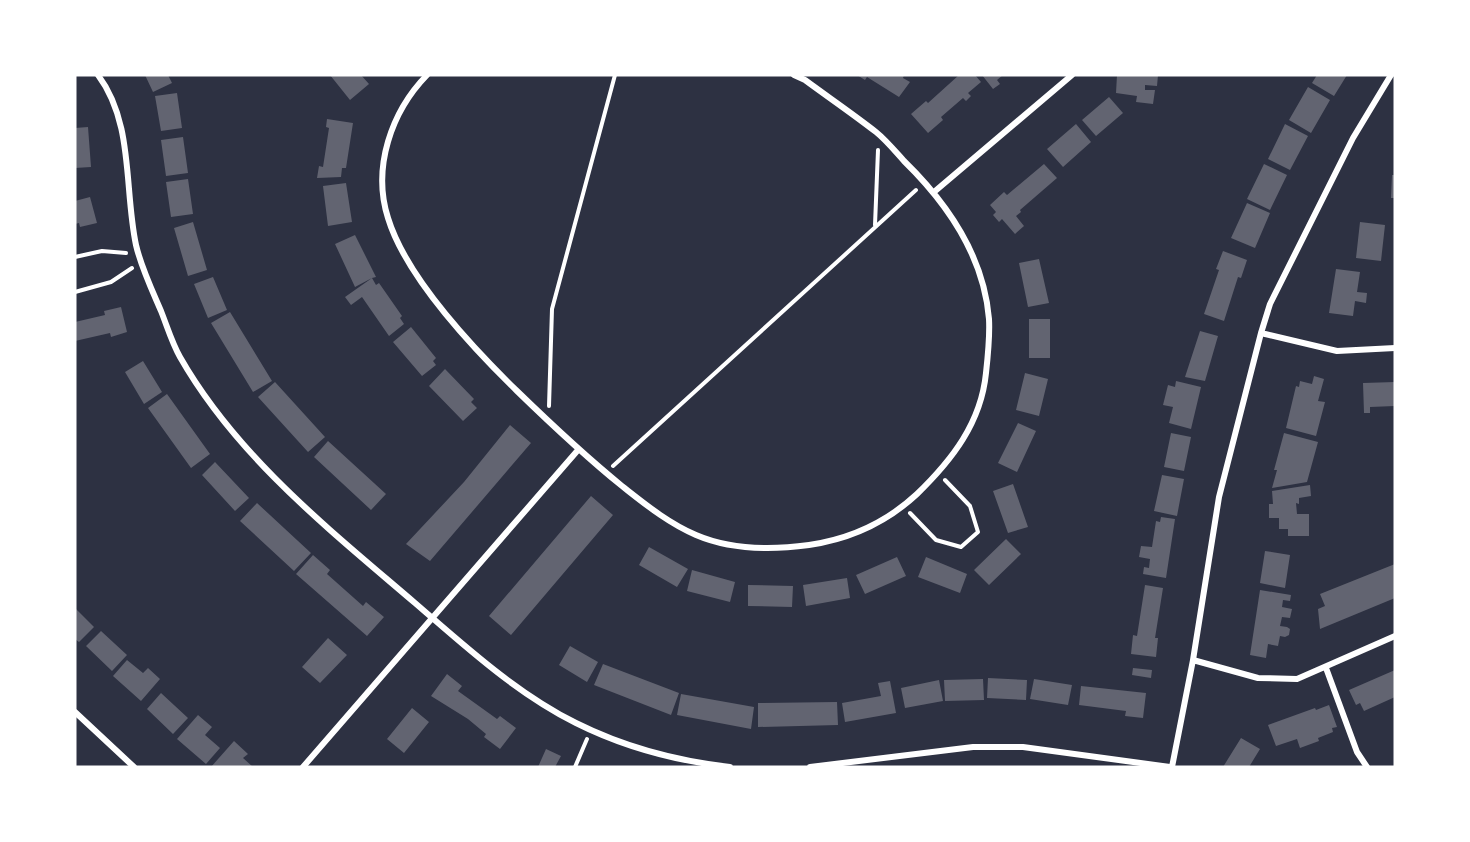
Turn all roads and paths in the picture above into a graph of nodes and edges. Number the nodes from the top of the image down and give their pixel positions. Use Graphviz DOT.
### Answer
graph roads {
  1 [pos="98,75"];
  2 [pos="425,75"];
  3 [pos="615,75"];
  4 [pos="794,75"];
  5 [pos="1072,75"];
  6 [pos="1391,75"];
  7 [pos="879,134"];
  8 [pos="926,182"];
  9 [pos="934,192"];
  10 [pos="875,225"];
  11 [pos="139,254"];
  12 [pos="75,257"];
  13 [pos="142,261"];
  14 [pos="75,292"];
  15 [pos="1261,333"];
  16 [pos="1395,348"];
  17 [pos="548,422"];
  18 [pos="578,450"];
  19 [pos="606,473"];
  20 [pos="938,473"];
  21 [pos="904,506"];
  22 [pos="433,618"];
  23 [pos="1395,636"];
  24 [pos="1193,660"];
  25 [pos="1326,668"];
  26 [pos="75,712"];
  27 [pos="591,730"];
  28 [pos="134,767"];
  29 [pos="303,767"];
  30 [pos="575,767"];
  31 [pos="730,767"];
  32 [pos="810,767"];
  33 [pos="1171,767"];
  34 [pos="1367,767"];
  1 -- 11 [label="street"];
  2 -- 17 [label="street"];
  3 -- 17 [label="path"];
  4 -- 7 [label="street"];
  5 -- 9 [label="street"];
  6 -- 15 [label="street"];
  7 -- 8 [label="street"];
  7 -- 10 [label="path"];
  8 -- 9 [label="street"];
  8 -- 10 [label="path"];
  9 -- 20 [label="street"];
  10 -- 19 [label="path"];
  11 -- 12 [label="path"];
  11 -- 13 [label="street"];
  13 -- 14 [label="path"];
  13 -- 22 [label="street"];
  15 -- 16 [label="street"];
  15 -- 24 [label="street"];
  17 -- 18 [label="street"];
  18 -- 19 [label="street"];
  18 -- 22 [label="street"];
  19 -- 21 [label="street"];
  20 -- 21 [label="street"];
  20 -- 21 [label="path"];
  22 -- 27 [label="street"];
  22 -- 29 [label="street"];
  23 -- 25 [label="street"];
  24 -- 25 [label="street"];
  24 -- 33 [label="street"];
  25 -- 34 [label="street"];
  26 -- 28 [label="street"];
  27 -- 30 [label="path"];
  27 -- 31 [label="street"];
  32 -- 33 [label="street"];
}
